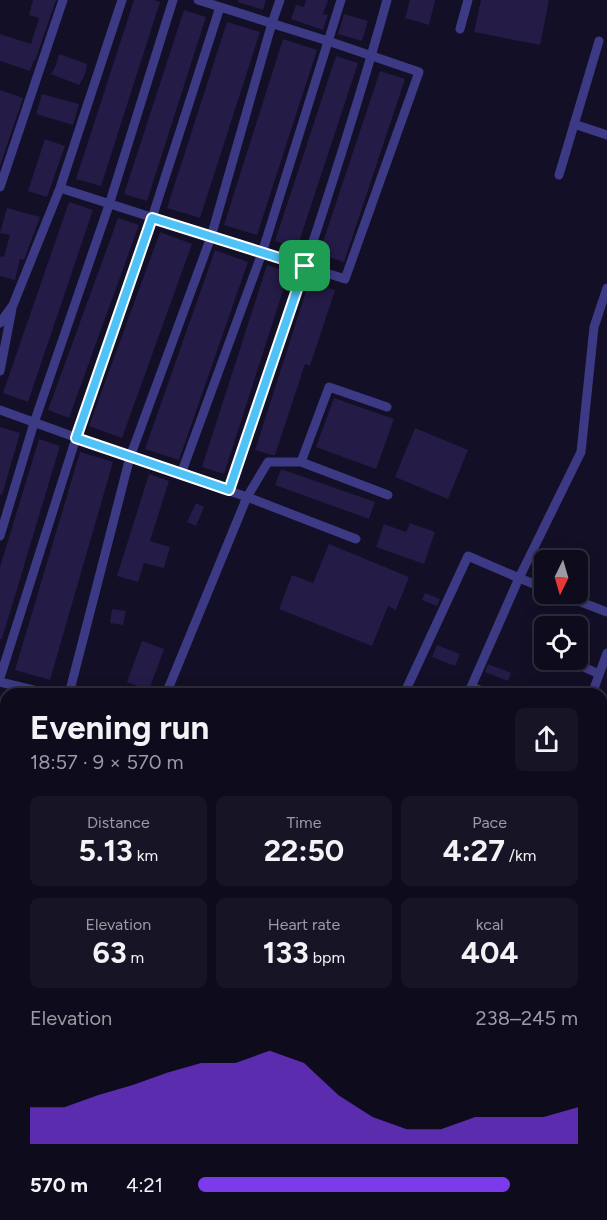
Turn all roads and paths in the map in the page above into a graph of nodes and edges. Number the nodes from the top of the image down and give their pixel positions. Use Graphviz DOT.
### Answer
graph roads {
  1 [pos="63,0"];
  2 [pos="122,0"];
  3 [pos="172,0"];
  4 [pos="198,0"];
  5 [pos="280,0"];
  6 [pos="341,0"];
  7 [pos="387,0"];
  8 [pos="468,0"];
  9 [pos="220,7"];
  10 [pos="272,23"];
  11 [pos="460,29"];
  12 [pos="599,40"];
  13 [pos="328,41"];
  14 [pos="371,56"];
  15 [pos="574,124"];
  16 [pos="607,135"];
  17 [pos="558,175"];
  18 [pos="0,188"];
  19 [pos="60,188"];
  20 [pos="109,205"];
  21 [pos="152,218"];
  22 [pos="211,237"];
  23 [pos="262,253"];
  24 [pos="305,266"];
  25 [pos="607,288"];
  26 [pos="13,305"];
  27 [pos="0,323"];
  28 [pos="0,371"];
  29 [pos="387,407"];
  30 [pos="0,411"];
  31 [pos="34,423"];
  32 [pos="76,438"];
  33 [pos="130,457"];
  34 [pos="301,462"];
  35 [pos="182,474"];
  36 [pos="229,490"];
  37 [pos="388,495"];
  38 [pos="247,496"];
  39 [pos="0,536"];
  40 [pos="356,539"];
  41 [pos="519,578"];
  42 [pos="534,584"];
  43 [pos="586,604"];
  44 [pos="607,612"];
  45 [pos="607,653"];
  46 [pos="588,669"];
  47 [pos="599,674"];
  48 [pos="0,680"];
  49 [pos="29,688"];
  50 [pos="71,688"];
  51 [pos="168,688"];
  52 [pos="407,688"];
  53 [pos="471,688"];
  54 [pos="594,688"];
  1 -- 18 [label="street"];
  2 -- 19 [label="street"];
  3 -- 20 [label="street"];
  4 -- 9 [label="street"];
  5 -- 10 [label="street"];
  6 -- 13 [label="street"];
  7 -- 14 [label="street"];
  8 -- 11 [label="street"];
  9 -- 10 [label="street"];
  9 -- 21 [label="street"];
  10 -- 13 [label="street"];
  10 -- 22 [label="street"];
  12 -- 15 [label="street"];
  13 -- 14 [label="street"];
  13 -- 23 [label="street"];
  14 -- 24 [label="street"];
  14 -- 24 [label="street"];
  15 -- 16 [label="street"];
  15 -- 17 [label="street"];
  19 -- 20 [label="street"];
  19 -- 26 [label="street"];
  20 -- 21 [label="street"];
  20 -- 31 [label="street"];
  21 -- 22 [label="street"];
  21 -- 32 [label="street"];
  22 -- 23 [label="street"];
  22 -- 33 [label="street"];
  23 -- 24 [label="street"];
  23 -- 35 [label="street"];
  24 -- 36 [label="street"];
  25 -- 41 [label="street"];
  26 -- 27 [label="street"];
  26 -- 28 [label="street"];
  29 -- 34 [label="street"];
  30 -- 31 [label="street"];
  31 -- 32 [label="street"];
  31 -- 39 [label="street"];
  32 -- 33 [label="street"];
  32 -- 48 [label="street"];
  33 -- 35 [label="street"];
  33 -- 50 [label="street"];
  34 -- 37 [label="street"];
  34 -- 38 [label="street"];
  35 -- 36 [label="street"];
  36 -- 38 [label="street"];
  38 -- 40 [label="street"];
  38 -- 51 [label="street"];
  41 -- 42 [label="street"];
  41 -- 52 [label="street"];
  41 -- 53 [label="street"];
  43 -- 44 [label="street"];
  45 -- 47 [label="street"];
  46 -- 47 [label="street"];
  47 -- 54 [label="street"];
  48 -- 49 [label="street"];
}
